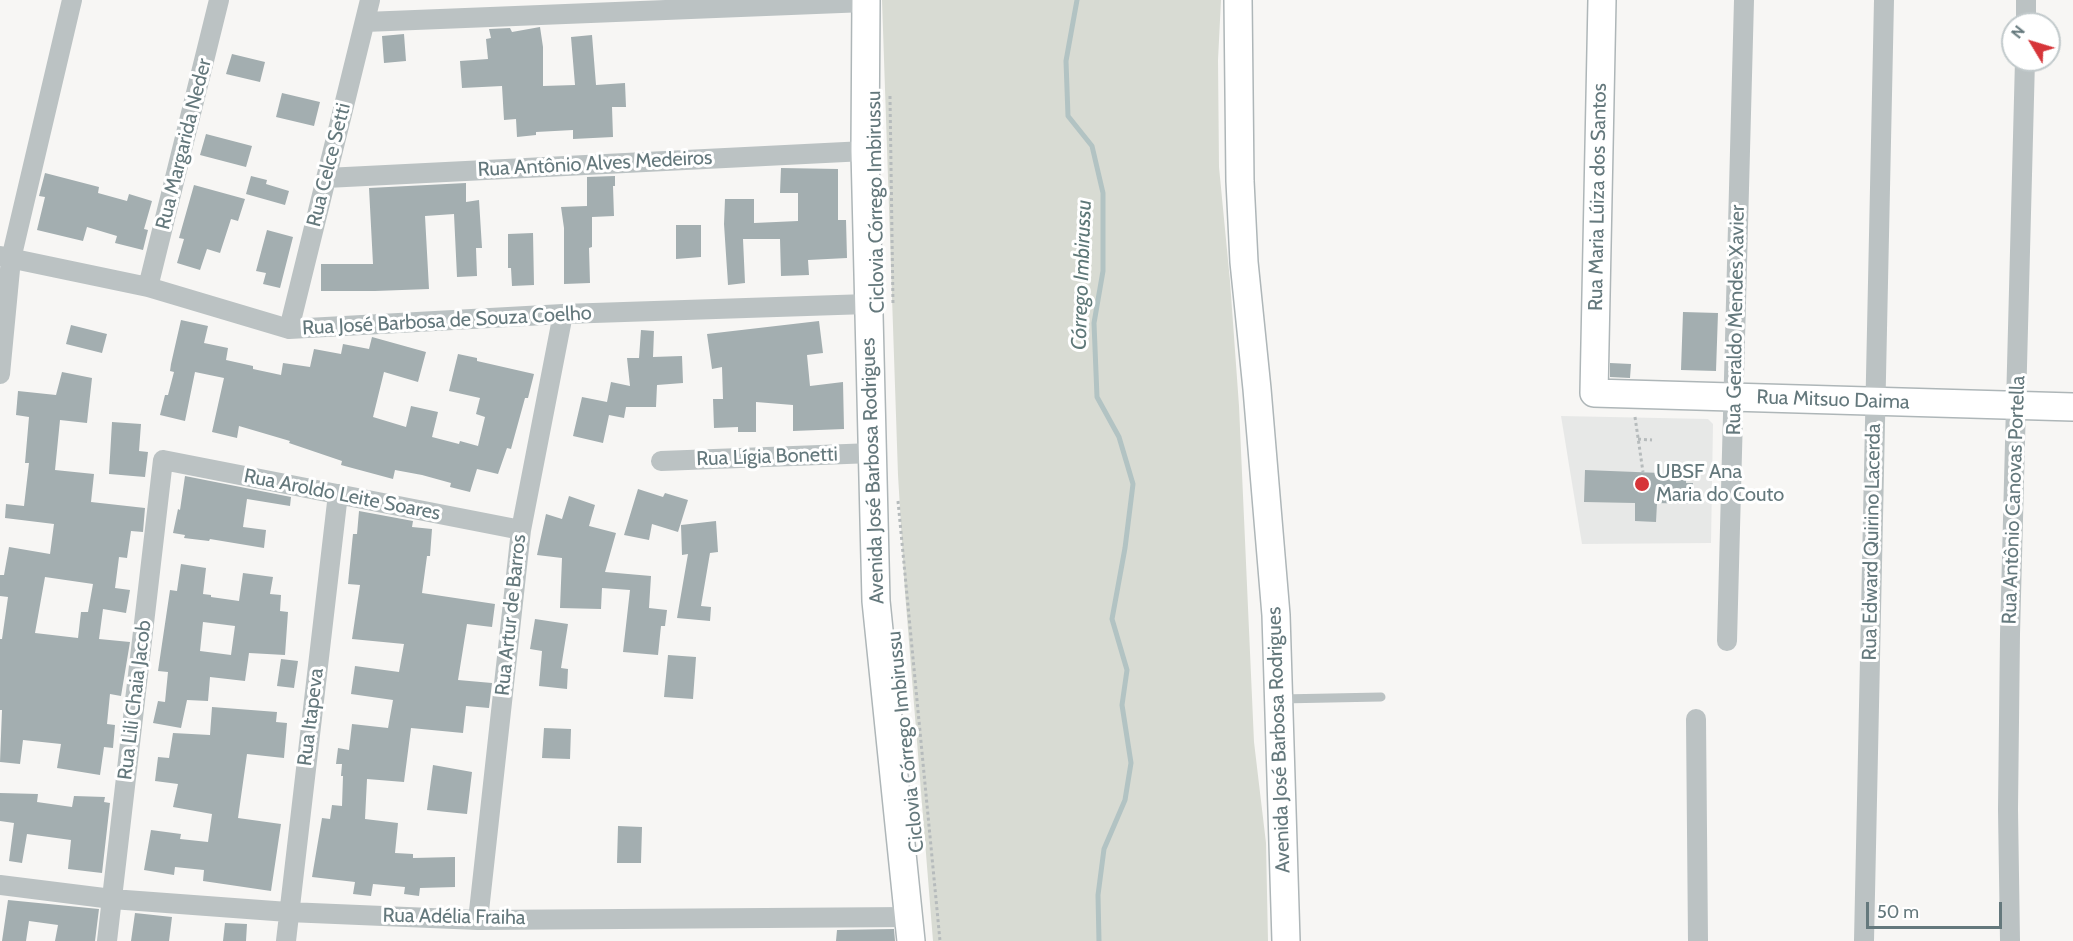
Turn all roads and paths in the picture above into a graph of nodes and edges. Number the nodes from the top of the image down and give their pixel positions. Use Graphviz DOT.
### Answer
graph roads {
  1 [pos="72,0"];
  2 [pos="219,0"];
  3 [pos="370,0"];
  4 [pos="1238,0"];
  5 [pos="1602,0"];
  6 [pos="1744,0"];
  7 [pos="1884,0"];
  8 [pos="866,1"];
  9 [pos="365,22"];
  10 [pos="2025,72"];
  11 [pos="890,94"];
  12 [pos="865,151"];
  13 [pos="326,178"];
  14 [pos="6,257"];
  15 [pos="148,288"];
  16 [pos="868,304"];
  17 [pos="563,314"];
  18 [pos="893,314"];
  19 [pos="289,329"];
  20 [pos="0,374"];
  21 [pos="1594,393"];
  22 [pos="1734,397"];
  23 [pos="1875,401"];
  24 [pos="2016,405"];
  25 [pos="2073,407"];
  26 [pos="1634,410"];
  27 [pos="1638,439"];
  28 [pos="1652,440"];
  29 [pos="873,453"];
  30 [pos="163,459"];
  31 [pos="661,461"];
  32 [pos="1643,472"];
  33 [pos="897,492"];
  34 [pos="338,494"];
  35 [pos="520,530"];
  36 [pos="1727,640"];
  37 [pos="1381,697"];
  38 [pos="1278,699"];
  39 [pos="1696,719"];
  40 [pos="0,885"];
  41 [pos="112,899"];
  42 [pos="288,912"];
  43 [pos="478,920"];
  44 [pos="910,929"];
  45 [pos="107,941"];
  46 [pos="286,941"];
  47 [pos="940,941"];
  48 [pos="1286,941"];
  49 [pos="1698,941"];
  50 [pos="1864,941"];
  51 [pos="2010,941"];
  1 -- 14 [label="street"];
  2 -- 15 [label="street, Rua Margarida Neder"];
  3 -- 9 [label="street, Rua Celce Setti"];
  4 -- 38 [label="main road, Avenida José Barbosa Rodrigues"];
  5 -- 21 [label="main road, Rua Maria Lúiza dos Santos"];
  6 -- 22 [label="street, Rua Geraldo Mendes Xavier"];
  7 -- 23 [label="street, Rua Edward Quirino Lacerda"];
  8 -- 9 [label="street"];
  8 -- 12 [label="main road, Avenida José Barbosa Rodrigues"];
  9 -- 13 [label="street, Rua Celce Setti"];
  10 -- 24 [label="street, Rua Antônio Canovas Portella"];
  11 -- 18 [label="path, Ciclovia Córrego Imbirussu"];
  12 -- 13 [label="street, Rua Antônio Alves Medeiros"];
  12 -- 16 [label="main road, Avenida José Barbosa Rodrigues"];
  13 -- 19 [label="street, Rua Celce Setti"];
  14 -- 15 [label="street, Rua José Barbosa de Souza Coelho"];
  14 -- 20 [label="street"];
  15 -- 19 [label="street, Rua José Barbosa de Souza Coelho"];
  16 -- 17 [label="street, Rua José Barbosa de Souza Coelho"];
  16 -- 29 [label="main road, Avenida José Barbosa Rodrigues"];
  17 -- 19 [label="street, Rua José Barbosa de Souza Coelho"];
  17 -- 35 [label="street, Rua Artur de Barros"];
  21 -- 22 [label="main road, Rua Mitsuo Daima"];
  22 -- 23 [label="main road, Rua Mitsuo Daima"];
  22 -- 36 [label="street, Rua Geraldo Mendes Xavier"];
  23 -- 24 [label="main road, Rua Mitsuo Daima"];
  23 -- 50 [label="street, Rua Edward Quirino Lacerda"];
  24 -- 25 [label="main road, Rua Mitsuo Daima"];
  24 -- 51 [label="street, Rua Antônio Canovas Portella"];
  26 -- 27 [label="path"];
  27 -- 28 [label="path"];
  27 -- 32 [label="path"];
  29 -- 31 [label="street, Rua Lígia Bonetti"];
  29 -- 44 [label="main road, Avenida José Barbosa Rodrigues"];
  30 -- 34 [label="street, Rua Aroldo Leite Soares"];
  30 -- 41 [label="street, Rua Lili Chaia Jacob"];
  33 -- 47 [label="path, Ciclovia Córrego Imbirussu"];
  34 -- 35 [label="street, Rua Aroldo Leite Soares"];
  34 -- 42 [label="street, Rua Itapeva"];
  35 -- 43 [label="street, Rua Artur de Barros"];
  37 -- 38 [label="lane"];
  38 -- 48 [label="main road, Avenida José Barbosa Rodrigues"];
  39 -- 49 [label="street"];
  40 -- 41 [label="street, Rua Adélia Fraiha"];
  41 -- 42 [label="street, Rua Adélia Fraiha"];
  41 -- 45 [label="street, Rua Lili Chaia Jacob"];
  42 -- 43 [label="street, Rua Adélia Fraiha"];
  42 -- 46 [label="street, Rua Itapeva"];
  43 -- 44 [label="street, Rua Adélia Fraiha"];
}
